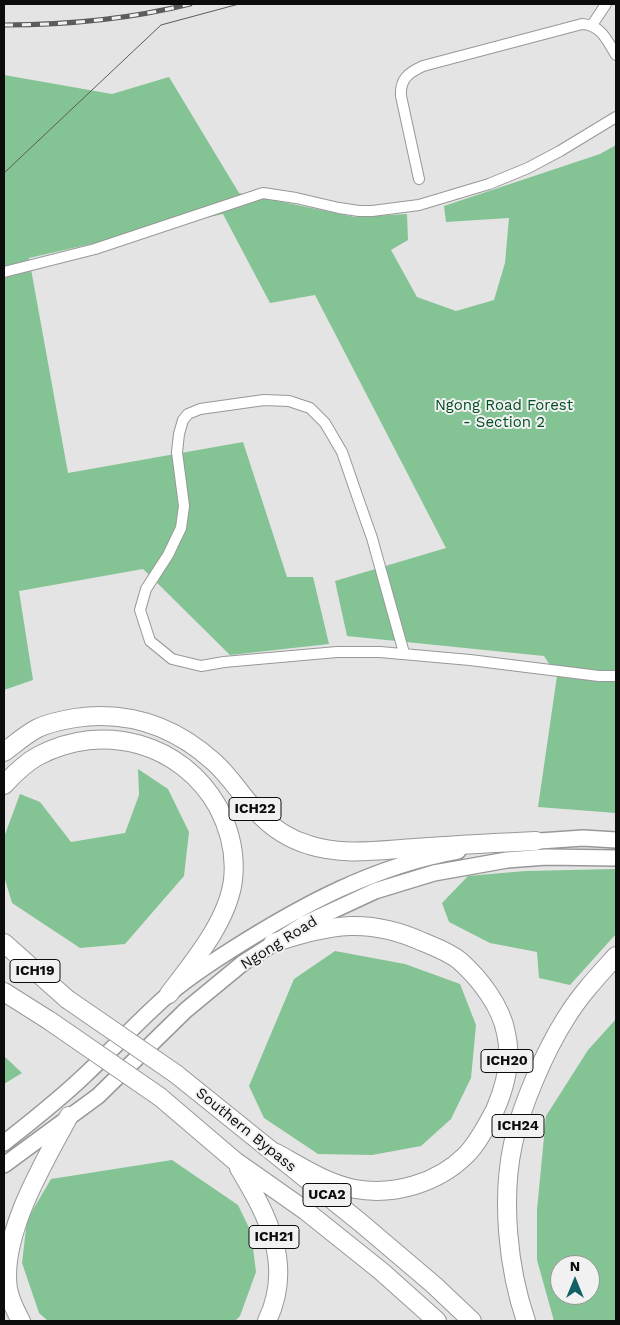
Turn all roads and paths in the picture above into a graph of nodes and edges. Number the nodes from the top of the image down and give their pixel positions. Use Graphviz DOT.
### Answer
graph roads {
  1 [pos="606,4"];
  2 [pos="592,25"];
  3 [pos="616,55"];
  4 [pos="616,118"];
  5 [pos="419,179"];
  6 [pos="4,272"];
  7 [pos="404,654"];
  8 [pos="616,676"];
  9 [pos="4,752"];
  10 [pos="4,785"];
  11 [pos="616,840"];
  12 [pos="536,841"];
  13 [pos="616,858"];
  14 [pos="4,943"];
  15 [pos="273,943"];
  16 [pos="616,956"];
  17 [pos="4,960"];
  18 [pos="4,992"];
  19 [pos="169,994"];
  20 [pos="68,999"];
  21 [pos="69,1116"];
  22 [pos="4,1143"];
  23 [pos="276,1153"];
  24 [pos="235,1161"];
  25 [pos="4,1165"];
  26 [pos="21,1321"];
  27 [pos="266,1321"];
  28 [pos="437,1321"];
  29 [pos="472,1321"];
  30 [pos="526,1321"];
  1 -- 2 [label="street"];
  2 -- 3 [label="street"];
  2 -- 5 [label="street"];
  4 -- 6 [label="street"];
  7 -- 7 [label="street"];
  7 -- 8 [label="street"];
  9 -- 12 [label="highway, ICH22"];
  10 -- 19 [label="highway"];
  11 -- 12 [label="main road, Ngong Road"];
  12 -- 19 [label="main road, Ngong Road"];
  13 -- 15 [label="main road, Ngong Road"];
  14 -- 20 [label="highway, ICH19"];
  15 -- 21 [label="main road, Ngong Road"];
  15 -- 23 [label="highway, ICH20"];
  16 -- 30 [label="highway, ICH24"];
  17 -- 20 [label="highway, Southern Bypass / UCA2"];
  18 -- 24 [label="highway, Southern Bypass / UCA2, bridge"];
  19 -- 22 [label="main road, Ngong Road"];
  20 -- 23 [label="highway, Southern Bypass / UCA2, bridge"];
  21 -- 25 [label="main road, Ngong Road"];
  21 -- 26 [label="highway"];
  23 -- 29 [label="highway, Southern Bypass / UCA2"];
  24 -- 27 [label="highway, ICH21"];
  24 -- 28 [label="highway, Southern Bypass / UCA2"];
}
